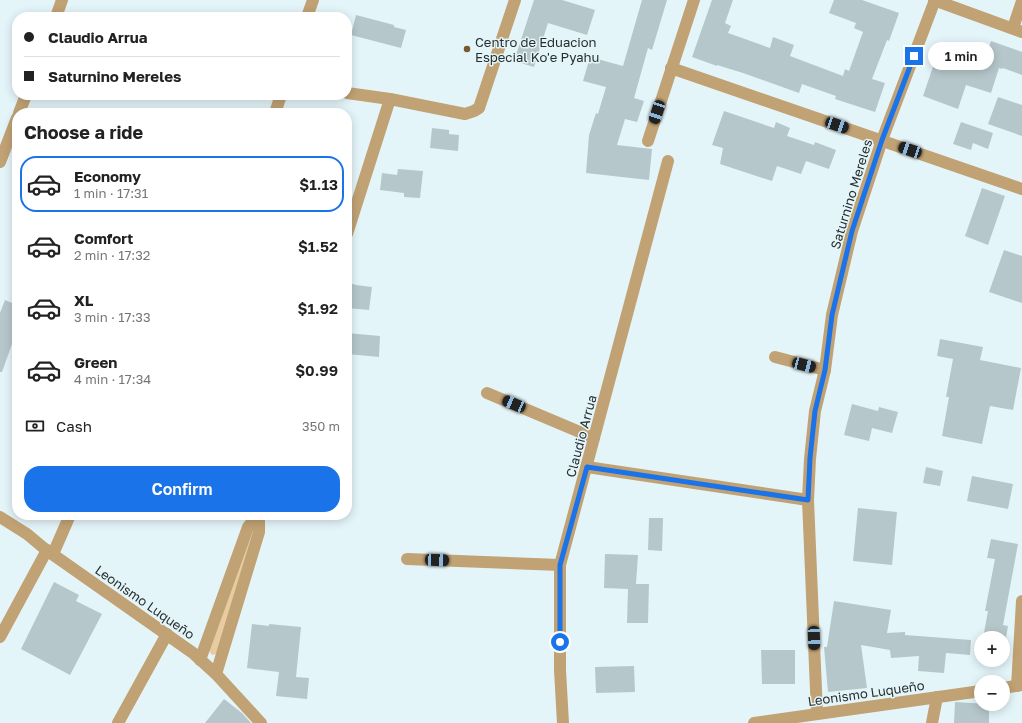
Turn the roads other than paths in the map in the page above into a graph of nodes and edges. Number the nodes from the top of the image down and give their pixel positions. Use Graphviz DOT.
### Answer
graph roads {
  1 [pos="62,0"];
  2 [pos="313,0"];
  3 [pos="515,0"];
  4 [pos="694,0"];
  5 [pos="935,0"];
  6 [pos="1022,1"];
  7 [pos="58,12"];
  8 [pos="309,12"];
  9 [pos="1017,30"];
  10 [pos="671,68"];
  11 [pos="352,94"];
  12 [pos="390,100"];
  13 [pos="12,131"];
  14 [pos="882,140"];
  15 [pos="648,141"];
  16 [pos="668,161"];
  17 [pos="0,162"];
  18 [pos="1022,189"];
  19 [pos="352,218"];
  20 [pos="775,358"];
  21 [pos="825,370"];
  22 [pos="487,392"];
  23 [pos="594,438"];
  24 [pos="587,467"];
  25 [pos="808,500"];
  26 [pos="0,517"];
  27 [pos="67,520"];
  28 [pos="254,520"];
  29 [pos="258,520"];
  30 [pos="50,552"];
  31 [pos="407,559"];
  32 [pos="560,565"];
  33 [pos="1022,601"];
  34 [pos="167,634"];
  35 [pos="0,637"];
  36 [pos="200,660"];
  37 [pos="216,674"];
  38 [pos="1019,686"];
  39 [pos="974,692"];
  40 [pos="937,697"];
  41 [pos="817,714"];
  42 [pos="118,723"];
  43 [pos="261,723"];
  44 [pos="563,723"];
  45 [pos="754,723"];
  46 [pos="932,723"];
  1 -- 7 [label="street"];
  2 -- 8 [label="street"];
  3 -- 12 [label="street"];
  4 -- 10 [label="street"];
  5 -- 9 [label="street"];
  5 -- 14 [label="street, Saturnino Mereles"];
  6 -- 9 [label="street"];
  10 -- 14 [label="street"];
  10 -- 15 [label="street"];
  11 -- 12 [label="street"];
  12 -- 19 [label="street"];
  13 -- 17 [label="street"];
  14 -- 18 [label="street"];
  14 -- 21 [label="street, Saturnino Mereles"];
  16 -- 23 [label="street, Claudio Arrua"];
  20 -- 21 [label="street"];
  21 -- 25 [label="street, Saturnino Mereles"];
  22 -- 23 [label="street"];
  23 -- 24 [label="street, Claudio Arrua"];
  24 -- 25 [label="street"];
  24 -- 32 [label="street, Claudio Arrua"];
  25 -- 41 [label="street, Saturnino Mereles"];
  26 -- 30 [label="street, Leonismo Luqueño"];
  27 -- 30 [label="street"];
  28 -- 36 [label="street"];
  29 -- 37 [label="street"];
  30 -- 34 [label="street, Leonismo Luqueño"];
  30 -- 35 [label="street"];
  31 -- 32 [label="street"];
  32 -- 44 [label="street, Claudio Arrua"];
  33 -- 38 [label="street"];
  34 -- 36 [label="street, Leonismo Luqueño"];
  34 -- 42 [label="street"];
  36 -- 37 [label="street, Leonismo Luqueño"];
  37 -- 43 [label="street, Leonismo Luqueño"];
  39 -- 40 [label="street, Leonismo Luqueño"];
  40 -- 41 [label="street, Leonismo Luqueño"];
  40 -- 46 [label="street"];
  41 -- 45 [label="street, Leonismo Luqueño"];
}
